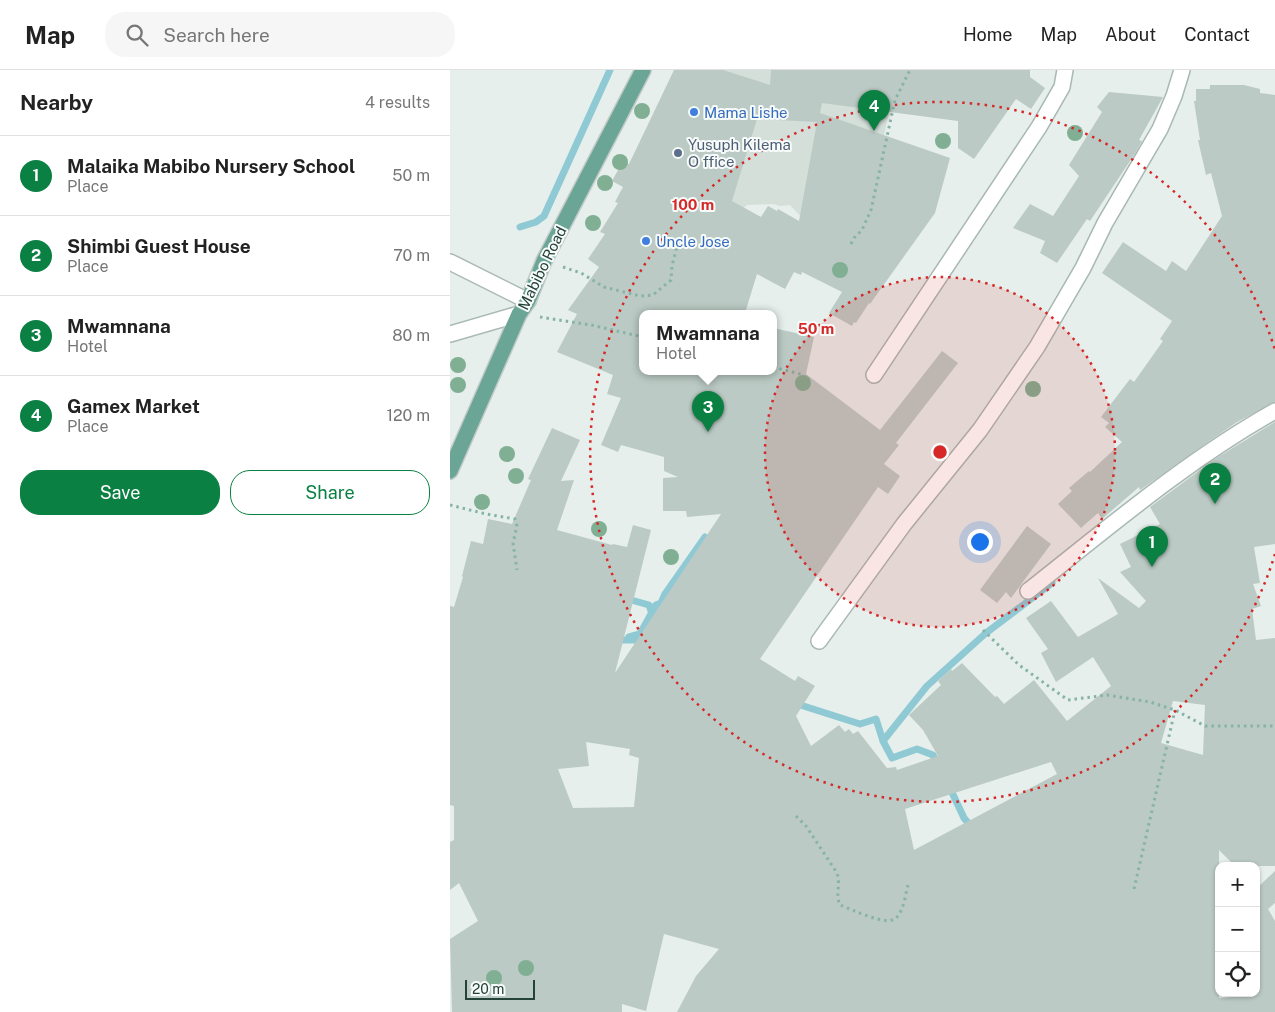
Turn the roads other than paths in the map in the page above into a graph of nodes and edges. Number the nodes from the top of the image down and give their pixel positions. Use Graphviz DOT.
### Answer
graph roads {
  1 [pos="643,70"];
  2 [pos="1065,70"];
  3 [pos="1182,70"];
  4 [pos="450,262"];
  5 [pos="528,301"];
  6 [pos="519,314"];
  7 [pos="450,334"];
  8 [pos="874,375"];
  9 [pos="1275,411"];
  10 [pos="450,471"];
  11 [pos="1028,591"];
  12 [pos="819,641"];
  1 -- 5 [label="main road, Mabibo Road"];
  2 -- 8 [label="street"];
  3 -- 12 [label="street"];
  4 -- 5 [label="street"];
  5 -- 6 [label="main road, Mabibo Road"];
  6 -- 7 [label="street"];
  6 -- 10 [label="main road, Mabibo Road"];
  9 -- 11 [label="street"];
}
